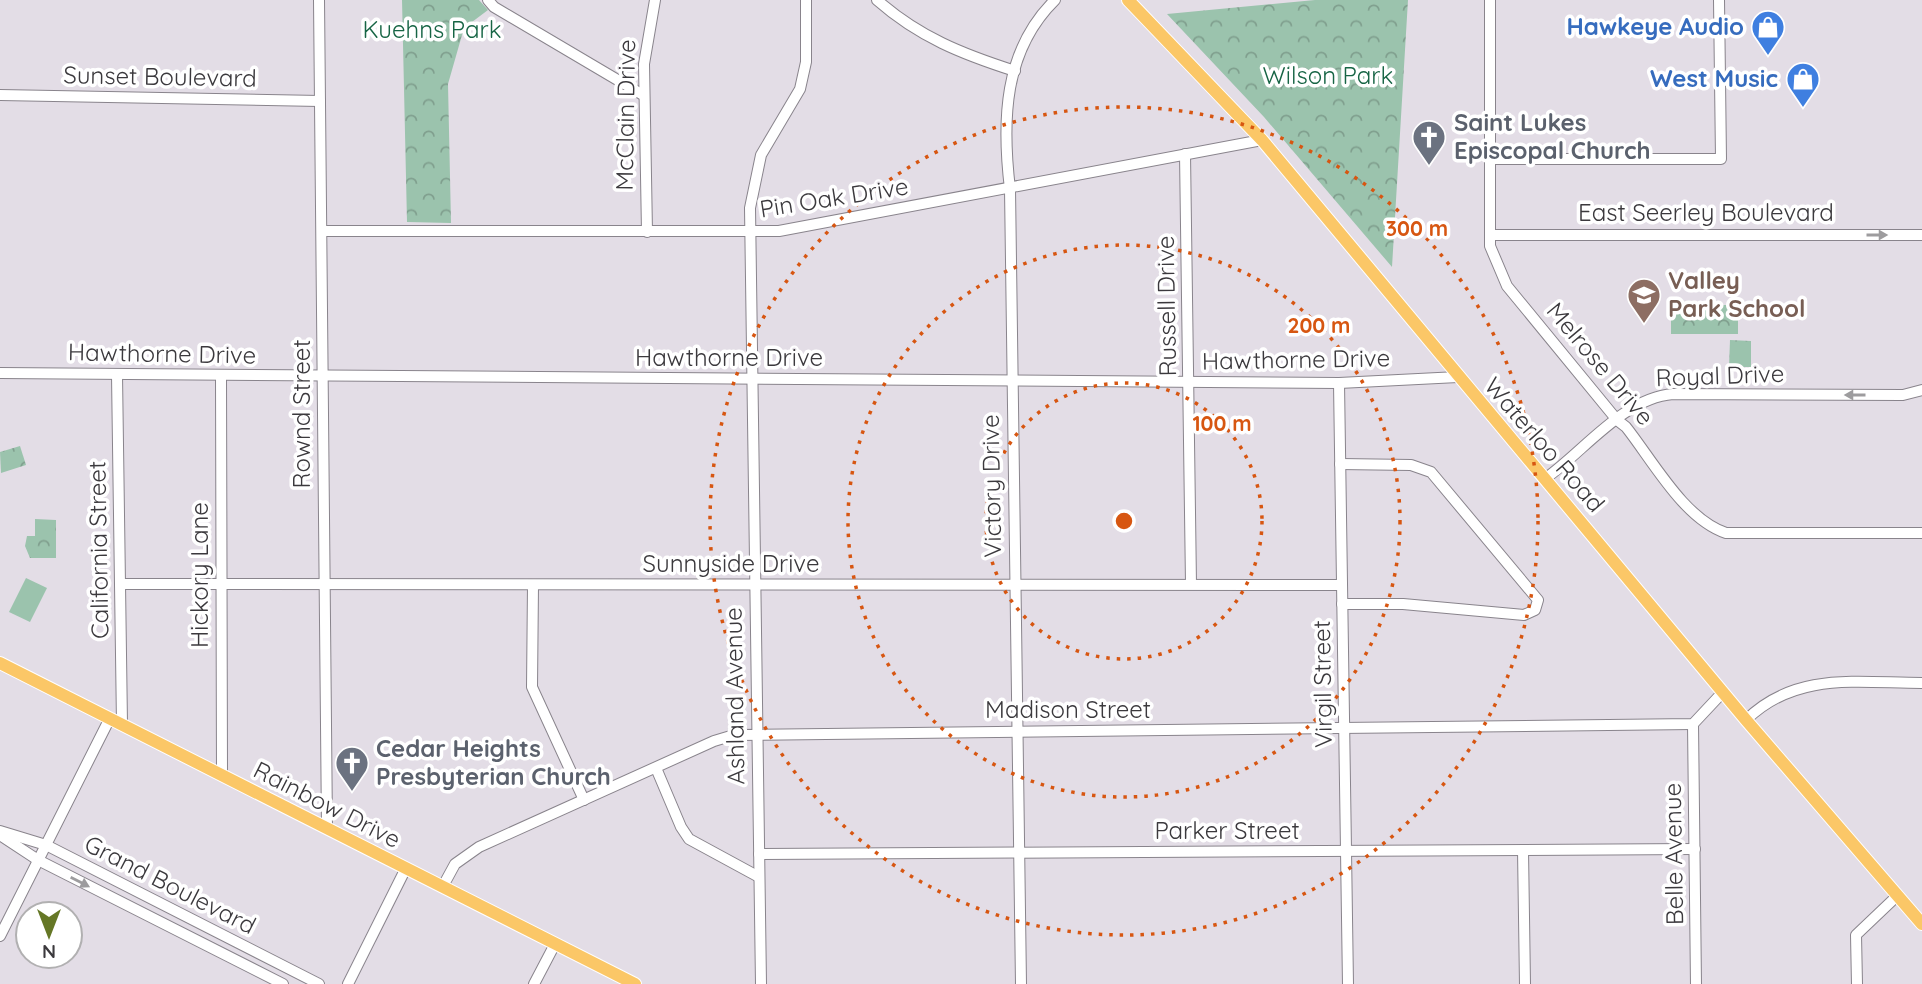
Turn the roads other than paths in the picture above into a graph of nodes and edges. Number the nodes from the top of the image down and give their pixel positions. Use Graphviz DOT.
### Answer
graph roads {
  1 [pos="319,0"];
  2 [pos="488,0"];
  3 [pos="654,0"];
  4 [pos="806,0"];
  5 [pos="877,0"];
  6 [pos="1055,0"];
  7 [pos="1128,0"];
  8 [pos="1490,0"];
  9 [pos="1719,0"];
  10 [pos="1014,71"];
  11 [pos="0,95"];
  12 [pos="643,95"];
  13 [pos="320,101"];
  14 [pos="1262,140"];
  15 [pos="1185,154"];
  16 [pos="1490,159"];
  17 [pos="1010,189"];
  18 [pos="322,231"];
  19 [pos="647,232"];
  20 [pos="750,232"];
  21 [pos="1490,234"];
  22 [pos="1922,235"];
  23 [pos="0,373"];
  24 [pos="117,375"];
  25 [pos="221,376"];
  26 [pos="322,376"];
  27 [pos="1458,377"];
  28 [pos="752,379"];
  29 [pos="1011,381"];
  30 [pos="1189,382"];
  31 [pos="1339,383"];
  32 [pos="1922,390"];
  33 [pos="1617,420"];
  34 [pos="1340,464"];
  35 [pos="1546,478"];
  36 [pos="1922,533"];
  37 [pos="221,581"];
  38 [pos="324,583"];
  39 [pos="120,584"];
  40 [pos="1014,584"];
  41 [pos="1192,584"];
  42 [pos="533,585"];
  43 [pos="755,585"];
  44 [pos="1342,585"];
  45 [pos="1342,604"];
  46 [pos="0,663"];
  47 [pos="1922,683"];
  48 [pos="1723,692"];
  49 [pos="110,718"];
  50 [pos="1746,720"];
  51 [pos="122,724"];
  52 [pos="1693,724"];
  53 [pos="1344,730"];
  54 [pos="757,732"];
  55 [pos="1017,732"];
  56 [pos="656,768"];
  57 [pos="222,775"];
  58 [pos="584,800"];
  59 [pos="327,828"];
  60 [pos="0,833"];
  61 [pos="46,845"];
  62 [pos="1695,849"];
  63 [pos="1523,850"];
  64 [pos="1346,851"];
  65 [pos="759,854"];
  66 [pos="1019,854"];
  67 [pos="38,860"];
  68 [pos="406,868"];
  69 [pos="759,877"];
  70 [pos="443,886"];
  71 [pos="1897,896"];
  72 [pos="1922,924"];
  73 [pos="0,936"];
  74 [pos="555,944"];
  75 [pos="283,984"];
  76 [pos="319,984"];
  77 [pos="348,984"];
  78 [pos="534,984"];
  79 [pos="635,984"];
  80 [pos="761,984"];
  81 [pos="1021,984"];
  82 [pos="1348,984"];
  83 [pos="1525,984"];
  84 [pos="1696,984"];
  85 [pos="1857,984"];
  1 -- 13 [label="street, Rownd Street"];
  2 -- 12 [label="street"];
  3 -- 12 [label="street, McClain Drive"];
  4 -- 20 [label="street, Ashland Avenue"];
  5 -- 10 [label="street"];
  6 -- 10 [label="street, Victory Drive"];
  7 -- 14 [label="main road, Waterloo Road"];
  8 -- 16 [label="street, Melrose Drive"];
  9 -- 16 [label="street"];
  10 -- 17 [label="street, Victory Drive"];
  11 -- 13 [label="street, Sunset Boulevard"];
  12 -- 19 [label="street, McClain Drive"];
  13 -- 18 [label="street, Rownd Street"];
  14 -- 15 [label="street, Pin Oak Drive"];
  14 -- 27 [label="main road, Waterloo Road"];
  15 -- 17 [label="street, Pin Oak Drive"];
  15 -- 30 [label="street, Russell Drive"];
  16 -- 21 [label="street, Melrose Drive"];
  17 -- 20 [label="street, Pin Oak Drive"];
  17 -- 29 [label="street, Victory Drive"];
  18 -- 19 [label="street, Pin Oak Drive"];
  18 -- 26 [label="street, Rownd Street"];
  19 -- 20 [label="street, Pin Oak Drive"];
  20 -- 28 [label="street, Ashland Avenue"];
  21 -- 22 [label="street, East Seerley Boulevard, one-way"];
  21 -- 33 [label="street, Melrose Drive"];
  23 -- 24 [label="street, Hawthorne Drive"];
  24 -- 25 [label="street, Hawthorne Drive"];
  24 -- 39 [label="street, California Street"];
  25 -- 26 [label="street, Hawthorne Drive"];
  25 -- 37 [label="street, Hickory Lane"];
  26 -- 28 [label="street, Hawthorne Drive"];
  26 -- 38 [label="street, Rownd Street"];
  27 -- 31 [label="street, Hawthorne Drive"];
  27 -- 35 [label="main road, Waterloo Road"];
  28 -- 29 [label="street, Hawthorne Drive"];
  28 -- 43 [label="street, Ashland Avenue"];
  29 -- 30 [label="street, Hawthorne Drive"];
  29 -- 40 [label="street, Victory Drive"];
  30 -- 31 [label="street, Hawthorne Drive"];
  30 -- 41 [label="street, Russell Drive"];
  31 -- 34 [label="street, Virgil Street"];
  32 -- 33 [label="street, Royal Drive, one-way"];
  33 -- 35 [label="street, Royal Drive"];
  33 -- 36 [label="street, Melrose Drive"];
  34 -- 44 [label="street, Virgil Street"];
  34 -- 45 [label="street"];
  35 -- 48 [label="main road, Waterloo Road"];
  37 -- 38 [label="street, Sunnyside Drive"];
  37 -- 39 [label="street, Sunnyside Drive"];
  37 -- 57 [label="street, Hickory Lane"];
  38 -- 42 [label="street, Sunnyside Drive"];
  38 -- 59 [label="street, Rownd Street"];
  39 -- 51 [label="street, California Street"];
  40 -- 41 [label="street, Sunnyside Drive"];
  40 -- 43 [label="street, Sunnyside Drive"];
  40 -- 55 [label="street, Victory Drive"];
  41 -- 44 [label="street, Sunnyside Drive"];
  42 -- 43 [label="street, Sunnyside Drive"];
  42 -- 58 [label="street"];
  43 -- 54 [label="street, Ashland Avenue"];
  44 -- 45 [label="street, Virgil Street"];
  45 -- 53 [label="street, Virgil Street"];
  46 -- 49 [label="main road, Rainbow Drive"];
  47 -- 50 [label="street"];
  48 -- 50 [label="main road, Waterloo Road"];
  48 -- 52 [label="street"];
  49 -- 51 [label="main road, Rainbow Drive"];
  49 -- 61 [label="street"];
  50 -- 71 [label="main road, Waterloo Road"];
  51 -- 57 [label="main road, Rainbow Drive"];
  52 -- 53 [label="street, Madison Street"];
  52 -- 62 [label="street, Belle Avenue"];
  53 -- 55 [label="street, Madison Street"];
  53 -- 64 [label="street, Virgil Street"];
  54 -- 55 [label="street, Madison Street"];
  54 -- 56 [label="street, Madison Street"];
  54 -- 65 [label="street, Ashland Avenue"];
  55 -- 66 [label="street, Victory Drive"];
  56 -- 58 [label="street, Madison Street"];
  56 -- 69 [label="street"];
  57 -- 59 [label="main road, Rainbow Drive"];
  58 -- 70 [label="street, Madison Street"];
  59 -- 68 [label="main road, Rainbow Drive"];
  60 -- 61 [label="street, Grand Boulevard"];
  60 -- 67 [label="street, Grand Boulevard"];
  61 -- 67 [label="street"];
  61 -- 76 [label="street, Grand Boulevard"];
  62 -- 63 [label="street, Parker Street"];
  62 -- 84 [label="street, Belle Avenue"];
  63 -- 64 [label="street, Parker Street"];
  63 -- 83 [label="street"];
  64 -- 66 [label="street, Parker Street"];
  64 -- 82 [label="street, Virgil Street"];
  65 -- 66 [label="street, Parker Street"];
  65 -- 69 [label="street, Ashland Avenue"];
  66 -- 81 [label="street, Victory Drive"];
  67 -- 73 [label="street"];
  67 -- 75 [label="street, Grand Boulevard, one-way"];
  68 -- 70 [label="main road, Rainbow Drive"];
  68 -- 77 [label="street"];
  69 -- 80 [label="street, Ashland Avenue"];
  70 -- 74 [label="main road, Rainbow Drive"];
  71 -- 72 [label="main road, Waterloo Road"];
  71 -- 85 [label="street"];
  74 -- 78 [label="street"];
  74 -- 79 [label="main road, Rainbow Drive"];
}
